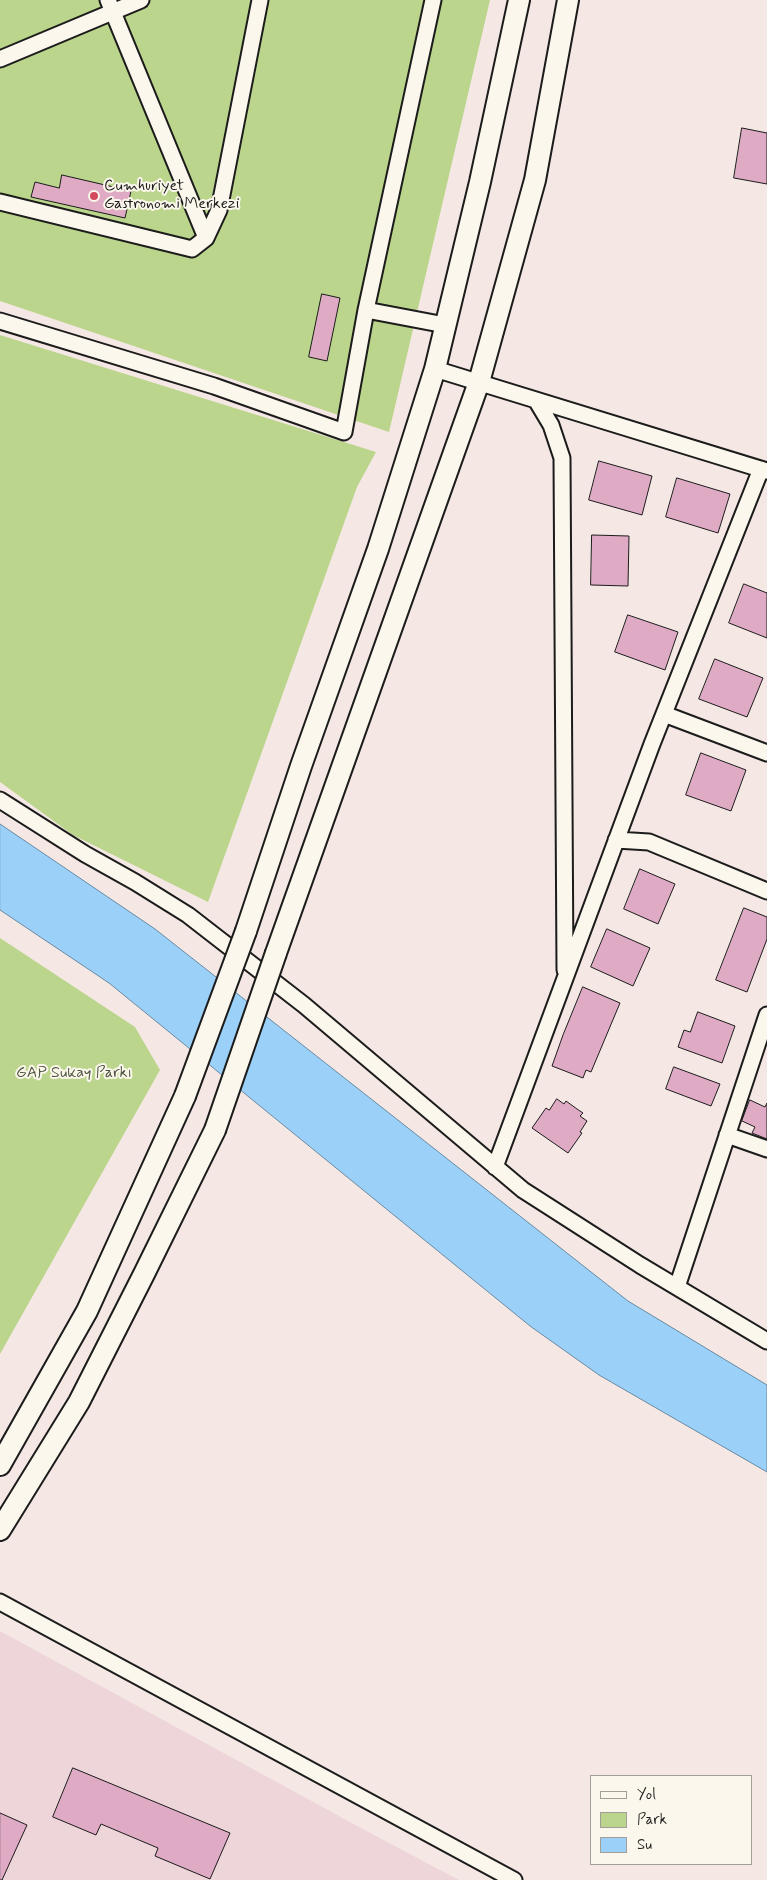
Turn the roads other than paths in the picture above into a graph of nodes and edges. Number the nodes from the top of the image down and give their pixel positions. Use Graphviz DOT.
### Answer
graph roads {
  1 [pos="141,0"];
  2 [pos="260,0"];
  3 [pos="433,0"];
  4 [pos="518,0"];
  5 [pos="568,0"];
  6 [pos="110,6"];
  7 [pos="0,58"];
  8 [pos="0,202"];
  9 [pos="206,238"];
  10 [pos="366,310"];
  11 [pos="0,322"];
  12 [pos="446,325"];
  13 [pos="435,369"];
  14 [pos="479,382"];
  15 [pos="536,400"];
  16 [pos="764,470"];
  17 [pos="664,714"];
  18 [pos="767,753"];
  19 [pos="0,800"];
  20 [pos="616,840"];
  21 [pos="767,891"];
  22 [pos="565,979"];
  23 [pos="767,1015"];
  24 [pos="727,1135"];
  25 [pos="767,1149"];
  26 [pos="495,1167"];
  27 [pos="677,1287"];
  28 [pos="767,1341"];
  29 [pos="0,1465"];
  30 [pos="0,1530"];
  31 [pos="0,1602"];
  32 [pos="514,1880"];
  1 -- 6 [label="street"];
  2 -- 9 [label="street"];
  3 -- 10 [label="street"];
  4 -- 12 [label="main road"];
  5 -- 14 [label="main road"];
  6 -- 7 [label="street"];
  6 -- 9 [label="street"];
  8 -- 9 [label="street"];
  10 -- 11 [label="street"];
  10 -- 12 [label="street"];
  12 -- 13 [label="main road"];
  13 -- 14 [label="street"];
  13 -- 29 [label="main road, bridge"];
  14 -- 15 [label="street"];
  14 -- 30 [label="main road, bridge"];
  15 -- 16 [label="street"];
  15 -- 22 [label="street"];
  16 -- 17 [label="street"];
  17 -- 18 [label="street"];
  17 -- 20 [label="street"];
  19 -- 26 [label="street"];
  20 -- 21 [label="street"];
  20 -- 22 [label="street"];
  22 -- 26 [label="street"];
  23 -- 24 [label="street"];
  24 -- 25 [label="street"];
  24 -- 27 [label="street"];
  26 -- 27 [label="street"];
  27 -- 28 [label="street"];
  31 -- 32 [label="street"];
}
